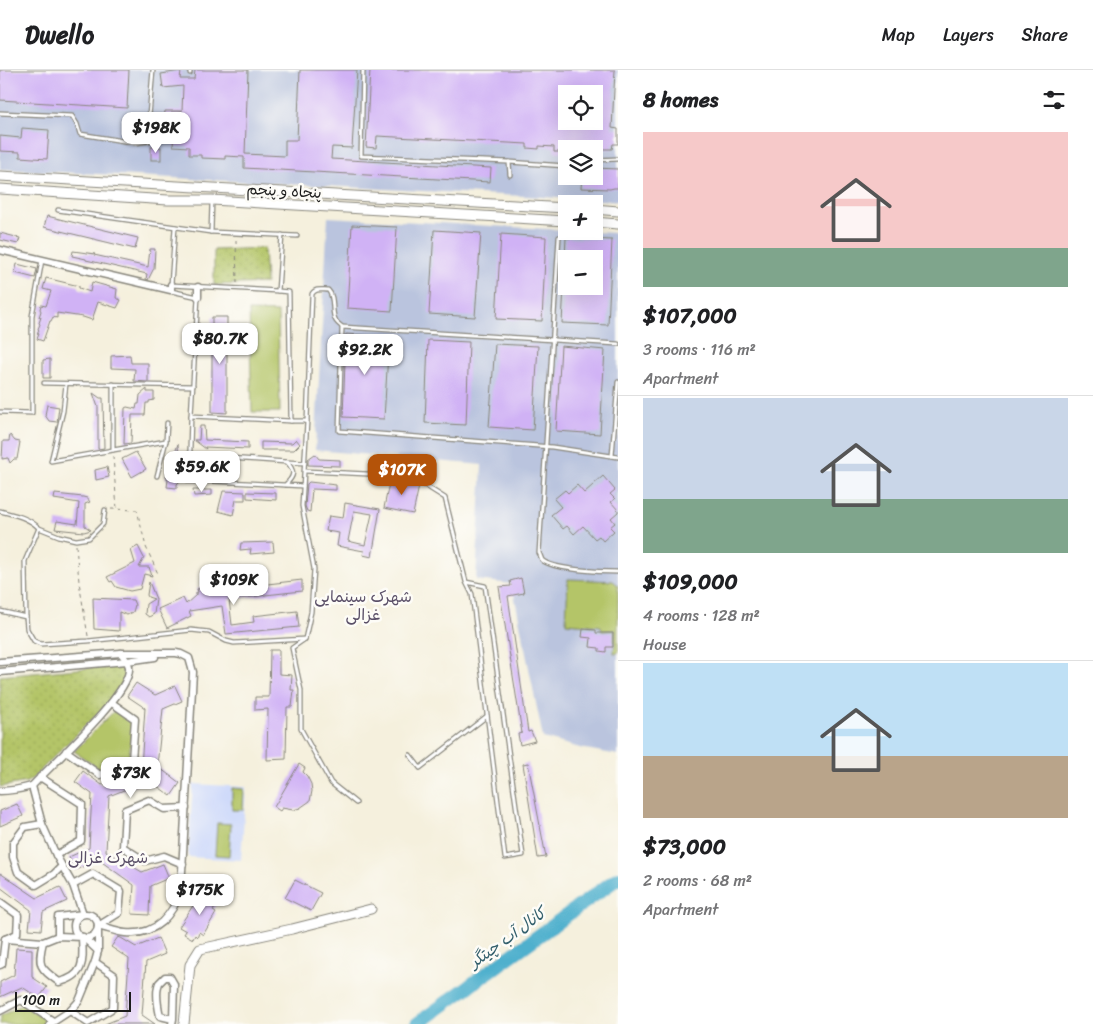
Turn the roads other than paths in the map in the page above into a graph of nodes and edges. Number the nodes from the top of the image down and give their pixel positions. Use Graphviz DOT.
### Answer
graph roads {
  1 [pos="152,70"];
  2 [pos="363,70"];
  3 [pos="0,113"];
  4 [pos="618,159"];
  5 [pos="603,160"];
  6 [pos="509,162"];
  7 [pos="558,165"];
  8 [pos="510,175"];
  9 [pos="0,176"];
  10 [pos="0,188"];
  11 [pos="213,188"];
  12 [pos="212,200"];
  13 [pos="558,208"];
  14 [pos="58,210"];
  15 [pos="603,210"];
  16 [pos="618,211"];
  17 [pos="558,221"];
  18 [pos="603,223"];
  19 [pos="618,224"];
  20 [pos="175,227"];
  21 [pos="211,232"];
  22 [pos="282,236"];
  23 [pos="297,236"];
  24 [pos="559,240"];
  25 [pos="0,250"];
  26 [pos="43,260"];
  27 [pos="198,287"];
  28 [pos="171,288"];
  29 [pos="278,291"];
  30 [pos="198,297"];
  31 [pos="342,327"];
  32 [pos="553,340"];
  33 [pos="618,344"];
  34 [pos="618,382"];
  35 [pos="44,383"];
  36 [pos="66,384"];
  37 [pos="113,384"];
  38 [pos="193,386"];
  39 [pos="0,412"];
  40 [pos="191,416"];
  41 [pos="291,421"];
  42 [pos="307,421"];
  43 [pos="167,423"];
  44 [pos="166,441"];
  45 [pos="545,446"];
  46 [pos="113,450"];
  47 [pos="190,456"];
  48 [pos="612,456"];
  49 [pos="213,457"];
  50 [pos="618,457"];
  51 [pos="287,462"];
  52 [pos="305,463"];
  53 [pos="305,470"];
  54 [pos="157,476"];
  55 [pos="210,481"];
  56 [pos="285,485"];
  57 [pos="304,486"];
  58 [pos="105,510"];
  59 [pos="0,511"];
  60 [pos="39,528"];
  61 [pos="618,572"];
  62 [pos="466,582"];
  63 [pos="0,611"];
  64 [pos="26,617"];
  65 [pos="305,639"];
  66 [pos="122,653"];
  67 [pos="176,653"];
  68 [pos="127,661"];
  69 [pos="0,662"];
  70 [pos="1,672"];
  71 [pos="112,703"];
  72 [pos="487,716"];
  73 [pos="66,751"];
  74 [pos="410,755"];
  75 [pos="40,777"];
  76 [pos="32,786"];
  77 [pos="0,791"];
  78 [pos="356,803"];
  79 [pos="186,808"];
  80 [pos="42,824"];
  81 [pos="56,855"];
  82 [pos="183,864"];
  83 [pos="62,866"];
  84 [pos="73,885"];
  85 [pos="0,902"];
  86 [pos="372,909"];
  87 [pos="83,914"];
  88 [pos="98,926"];
  89 [pos="58,936"];
  90 [pos="82,937"];
  91 [pos="5,939"];
  92 [pos="43,942"];
  93 [pos="98,951"];
  94 [pos="95,962"];
  95 [pos="0,965"];
  96 [pos="0,1011"];
  97 [pos="70,1011"];
  98 [pos="172,1021"];
  99 [pos="52,1022"];
  100 [pos="184,1024"];
  1 -- 3 [label="lane"];
  2 -- 6 [label="lane"];
  4 -- 5 [label="lane"];
  6 -- 7 [label="lane"];
  6 -- 8 [label="lane"];
  9 -- 11 [label="main road, پنجاه و پنجم"];
  10 -- 12 [label="main road, پنجاه و پنجم"];
  11 -- 12 [label="main road"];
  11 -- 13 [label="main road, پنجاه و پنجم"];
  12 -- 17 [label="main road, پنجاه و پنجم"];
  12 -- 21 [label="lane"];
  14 -- 20 [label="lane"];
  15 -- 16 [label="main road"];
  18 -- 19 [label="main road"];
  20 -- 21 [label="lane"];
  20 -- 28 [label="lane"];
  21 -- 22 [label="lane"];
  22 -- 23 [label="lane"];
  22 -- 29 [label="lane"];
  24 -- 32 [label="lane"];
  25 -- 26 [label="street"];
  26 -- 28 [label="street"];
  26 -- 39 [label="lane"];
  27 -- 28 [label="lane"];
  27 -- 29 [label="lane"];
  27 -- 30 [label="street"];
  28 -- 30 [label="lane"];
  29 -- 41 [label="lane"];
  30 -- 38 [label="lane"];
  31 -- 32 [label="lane"];
  31 -- 42 [label="lane"];
  31 -- 45 [label="lane"];
  32 -- 33 [label="lane"];
  32 -- 45 [label="lane"];
  34 -- 48 [label="lane"];
  35 -- 36 [label="lane"];
  36 -- 37 [label="lane"];
  36 -- 46 [label="lane"];
  37 -- 38 [label="lane"];
  37 -- 46 [label="lane"];
  38 -- 40 [label="lane"];
  40 -- 41 [label="lane"];
  40 -- 47 [label="lane"];
  41 -- 42 [label="lane"];
  42 -- 52 [label="lane"];
  43 -- 44 [label="lane"];
  44 -- 46 [label="lane"];
  44 -- 54 [label="lane"];
  45 -- 48 [label="lane"];
  45 -- 61 [label="lane"];
  47 -- 49 [label="lane"];
  47 -- 55 [label="lane"];
  48 -- 50 [label="lane"];
  49 -- 51 [label="lane"];
  49 -- 55 [label="lane"];
  51 -- 52 [label="lane"];
  51 -- 56 [label="lane"];
  52 -- 53 [label="lane"];
  53 -- 57 [label="lane"];
  53 -- 62 [label="lane"];
  55 -- 56 [label="lane"];
  56 -- 57 [label="lane"];
  57 -- 65 [label="lane"];
  58 -- 60 [label="lane"];
  59 -- 60 [label="lane"];
  60 -- 64 [label="lane"];
  62 -- 72 [label="lane"];
  62 -- 72 [label="lane"];
  63 -- 64 [label="lane"];
  64 -- 65 [label="lane"];
  65 -- 78 [label="lane"];
  66 -- 67 [label="street"];
  66 -- 68 [label="street"];
  66 -- 69 [label="street"];
  67 -- 68 [label="street"];
  67 -- 79 [label="street"];
  68 -- 70 [label="street"];
  68 -- 71 [label="street"];
  69 -- 70 [label="street"];
  71 -- 73 [label="street"];
  71 -- 73 [label="street"];
  72 -- 74 [label="lane"];
  73 -- 75 [label="street"];
  75 -- 76 [label="street"];
  75 -- 81 [label="street"];
  76 -- 77 [label="street"];
  76 -- 80 [label="street"];
  79 -- 82 [label="street"];
  79 -- 82 [label="street"];
  80 -- 81 [label="street"];
  80 -- 83 [label="street"];
  81 -- 83 [label="street"];
  82 -- 88 [label="street"];
  83 -- 84 [label="street"];
  84 -- 87 [label="street"];
  84 -- 88 [label="street"];
  85 -- 91 [label="street"];
  86 -- 100 [label="main road"];
  87 -- 88 [label="street"];
  87 -- 89 [label="street"];
  87 -- 90 [label="street"];
  88 -- 90 [label="street"];
  88 -- 93 [label="street"];
  89 -- 90 [label="street"];
  89 -- 92 [label="street"];
  90 -- 92 [label="street"];
  90 -- 93 [label="street"];
  91 -- 92 [label="street"];
  91 -- 95 [label="street"];
  93 -- 94 [label="street"];
  94 -- 97 [label="street"];
  94 -- 97 [label="street"];
  96 -- 99 [label="street"];
  97 -- 99 [label="street"];
  98 -- 98 [label="street"];
}
